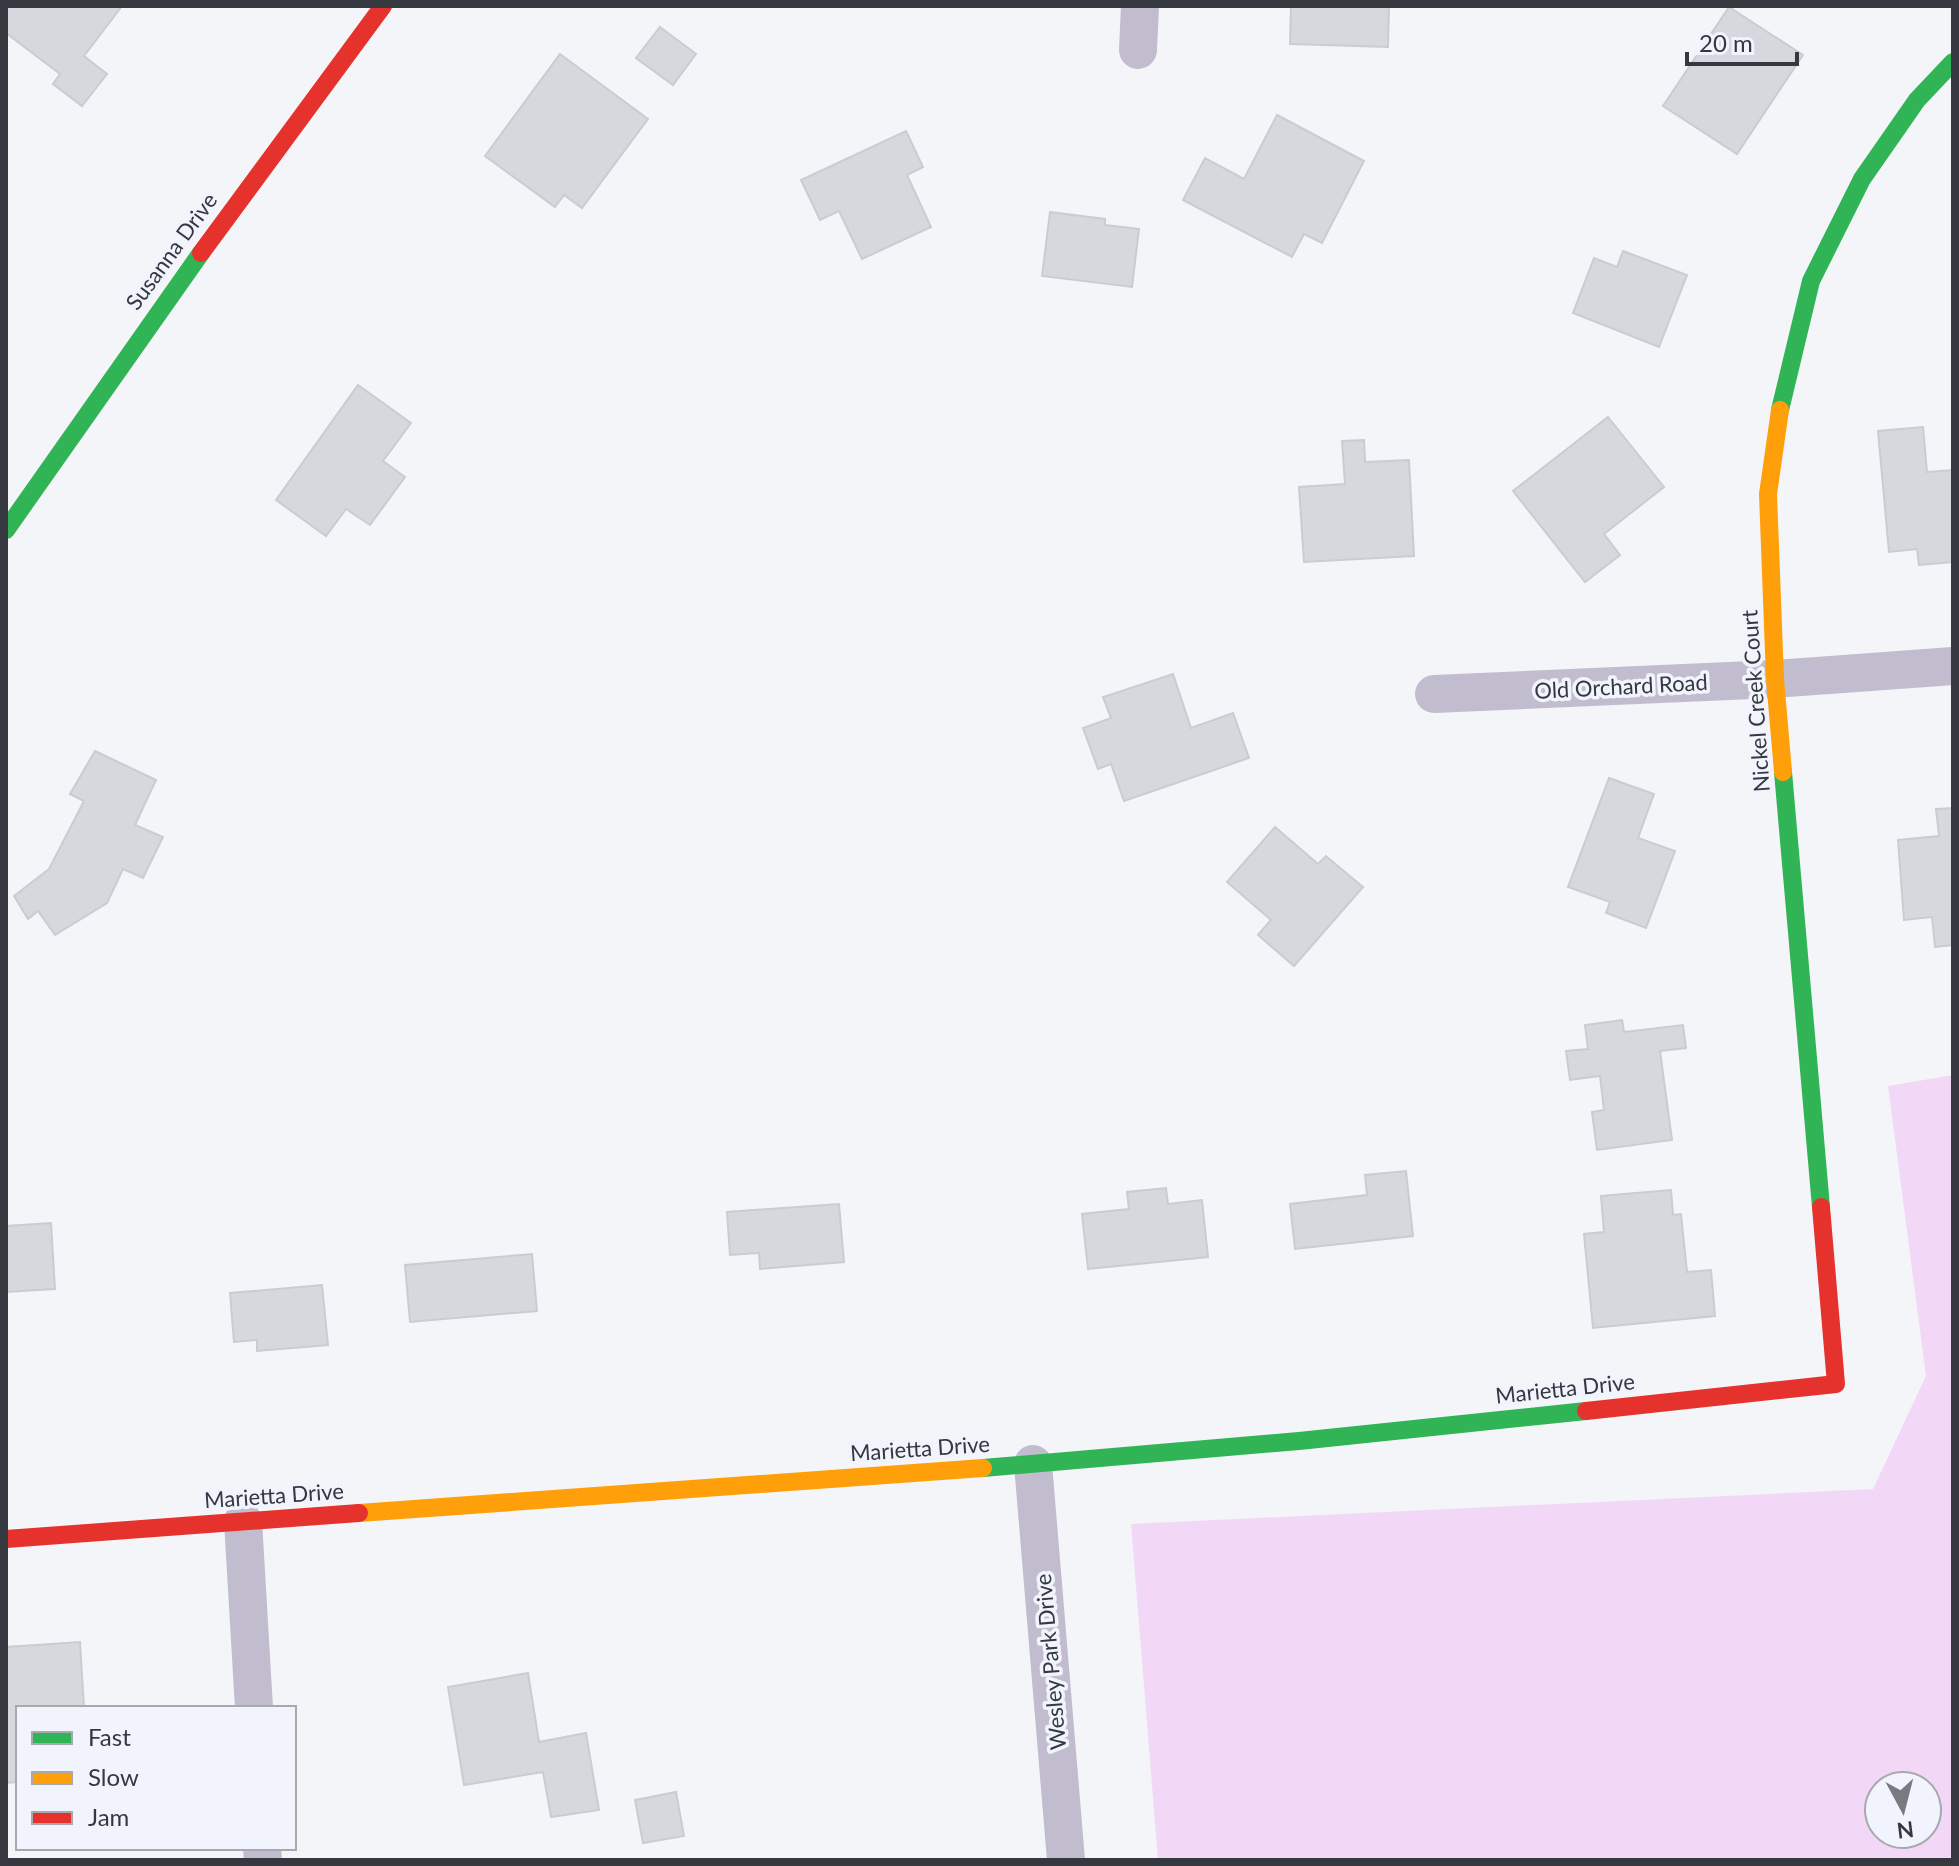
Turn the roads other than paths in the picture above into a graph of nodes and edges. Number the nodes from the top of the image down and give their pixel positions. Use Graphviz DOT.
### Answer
graph roads {
  1 [pos="383,6"];
  2 [pos="1140,6"];
  3 [pos="1138,50"];
  4 [pos="1953,62"];
  5 [pos="6,530"];
  6 [pos="1953,666"];
  7 [pos="1775,679"];
  8 [pos="1434,694"];
  9 [pos="1836,1384"];
  10 [pos="1033,1464"];
  11 [pos="243,1521"];
  12 [pos="6,1539"];
  13 [pos="254,1706"];
  14 [pos="1066,1860"];
  1 -- 5 [label="street, Susanna Drive"];
  2 -- 3 [label="street"];
  4 -- 7 [label="street, Nickel Creek Court"];
  6 -- 7 [label="street, Old Orchard Road"];
  7 -- 8 [label="street, Old Orchard Road"];
  7 -- 9 [label="street, Nickel Creek Court"];
  9 -- 10 [label="street, Marietta Drive"];
  10 -- 11 [label="street, Marietta Drive"];
  10 -- 14 [label="street, Wesley Park Drive"];
  11 -- 12 [label="street, Marietta Drive"];
  11 -- 13 [label="street"];
}
